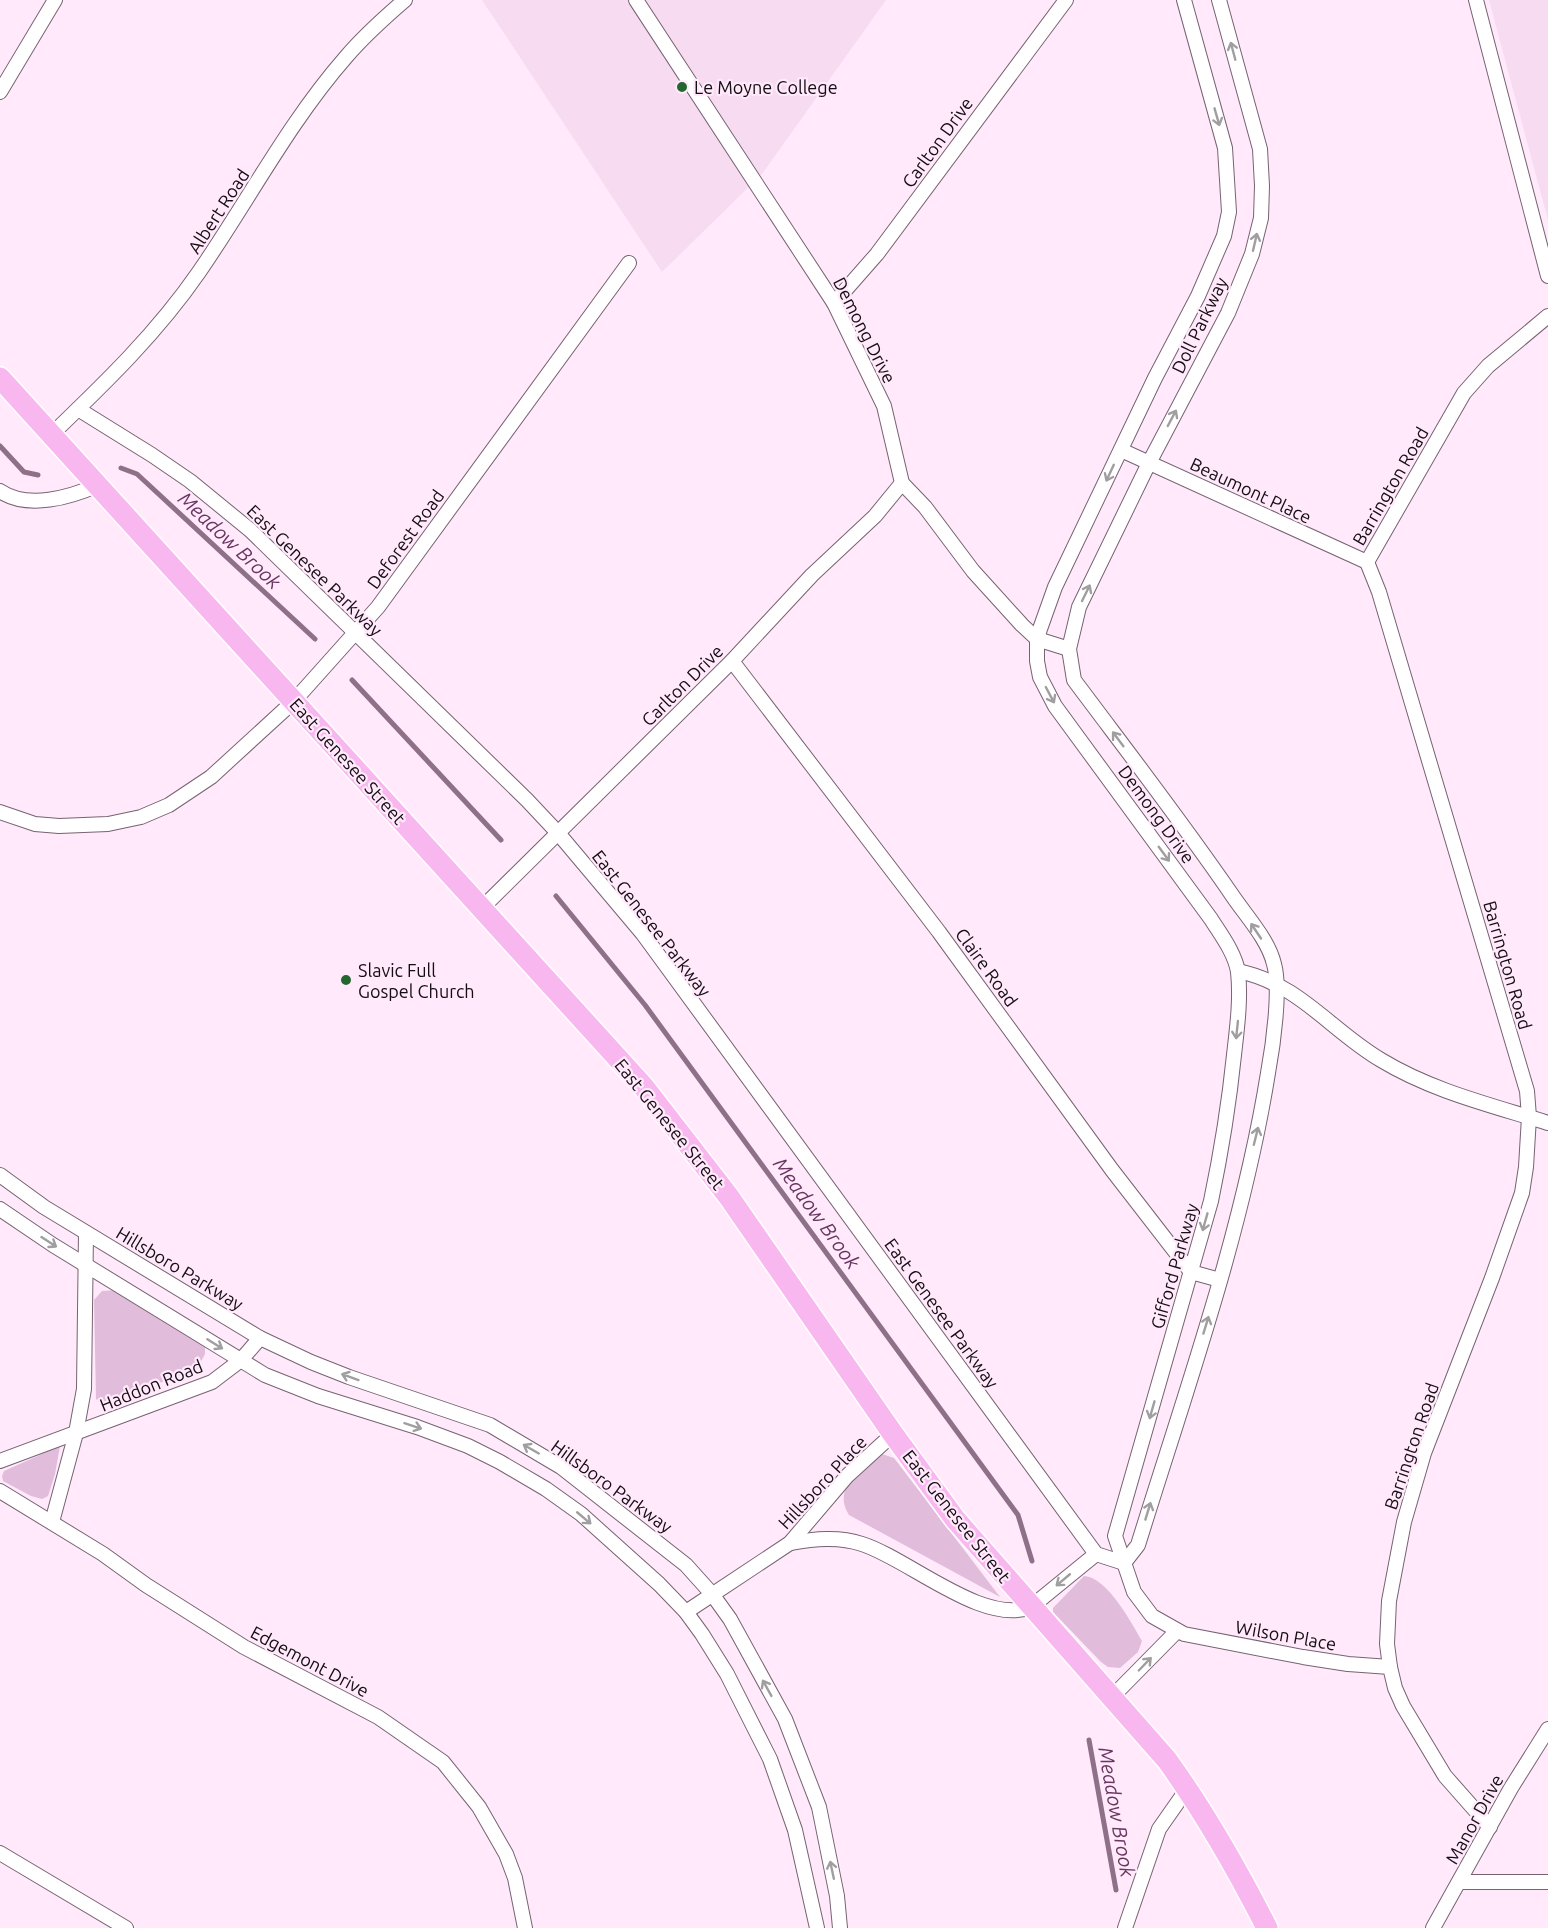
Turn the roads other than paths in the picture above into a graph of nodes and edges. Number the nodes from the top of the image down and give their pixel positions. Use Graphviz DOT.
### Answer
graph roads {
  1 [pos="55,0"];
  2 [pos="405,0"];
  3 [pos="636,0"];
  4 [pos="1066,0"];
  5 [pos="1184,0"];
  6 [pos="1219,0"];
  7 [pos="1476,0"];
  8 [pos="0,92"];
  9 [pos="629,263"];
  10 [pos="1548,276"];
  11 [pos="834,303"];
  12 [pos="1548,316"];
  13 [pos="0,378"];
  14 [pos="78,409"];
  15 [pos="52,434"];
  16 [pos="1121,450"];
  17 [pos="1149,463"];
  18 [pos="902,483"];
  19 [pos="98,485"];
  20 [pos="0,491"];
  21 [pos="1367,562"];
  22 [pos="356,632"];
  23 [pos="1037,639"];
  24 [pos="1069,649"];
  25 [pos="732,661"];
  26 [pos="294,700"];
  27 [pos="0,812"];
  28 [pos="558,833"];
  29 [pos="482,908"];
  30 [pos="1238,971"];
  31 [pos="1277,984"];
  32 [pos="1529,1117"];
  33 [pos="1548,1123"];
  34 [pos="0,1175"];
  35 [pos="0,1209"];
  36 [pos="86,1233"];
  37 [pos="86,1264"];
  38 [pos="1191,1272"];
  39 [pos="1220,1280"];
  40 [pos="260,1338"];
  41 [pos="241,1360"];
  42 [pos="76,1433"];
  43 [pos="893,1434"];
  44 [pos="0,1461"];
  45 [pos="0,1491"];
  46 [pos="52,1522"];
  47 [pos="790,1543"];
  48 [pos="1096,1554"];
  49 [pos="1124,1563"];
  50 [pos="712,1594"];
  51 [pos="1031,1607"];
  52 [pos="686,1612"];
  53 [pos="1177,1631"];
  54 [pos="1390,1667"];
  55 [pos="1112,1697"];
  56 [pos="1548,1729"];
  57 [pos="1187,1788"];
  58 [pos="1490,1827"];
  59 [pos="0,1853"];
  60 [pos="1460,1882"];
  61 [pos="1548,1882"];
  62 [pos="126,1928"];
  63 [pos="525,1928"];
  64 [pos="817,1928"];
  65 [pos="840,1928"];
  66 [pos="1125,1928"];
  67 [pos="1267,1928"];
  68 [pos="1433,1928"];
  1 -- 8 [label="street"];
  2 -- 14 [label="street, Albert Road"];
  3 -- 11 [label="street, Demong Drive"];
  4 -- 11 [label="street, Carlton Drive"];
  5 -- 16 [label="street, Doll Parkway, one-way"];
  17 -- 6 [label="street, Doll Parkway, one-way"];
  7 -- 10 [label="street"];
  9 -- 22 [label="street, Deforest Road"];
  11 -- 18 [label="street, Demong Drive"];
  12 -- 21 [label="street, Barrington Road"];
  13 -- 15 [label="main road, East Genesee Street"];
  14 -- 15 [label="street, Albert Road"];
  14 -- 22 [label="street, East Genesee Parkway"];
  15 -- 19 [label="main road, East Genesee Street"];
  16 -- 17 [label="street, Beaumont Place"];
  16 -- 23 [label="street, Doll Parkway, one-way"];
  17 -- 21 [label="street, Beaumont Place"];
  24 -- 17 [label="street, Doll Parkway, one-way"];
  18 -- 23 [label="street"];
  18 -- 25 [label="street, Carlton Drive"];
  19 -- 20 [label="street"];
  19 -- 26 [label="main road, East Genesee Street"];
  21 -- 32 [label="street, Barrington Road"];
  22 -- 26 [label="street, Deforest Road"];
  22 -- 28 [label="street, East Genesee Parkway"];
  23 -- 24 [label="street"];
  23 -- 30 [label="street, Demong Drive, one-way"];
  31 -- 24 [label="street, Demong Drive, one-way"];
  25 -- 28 [label="street, Carlton Drive"];
  25 -- 38 [label="street, Claire Road"];
  26 -- 27 [label="street, Deforest Road"];
  26 -- 29 [label="main road, East Genesee Street"];
  28 -- 29 [label="street, Carlton Drive"];
  28 -- 48 [label="street, East Genesee Parkway"];
  29 -- 43 [label="main road, East Genesee Street"];
  30 -- 31 [label="street"];
  30 -- 38 [label="street, Gifford Parkway, one-way"];
  31 -- 32 [label="street"];
  39 -- 31 [label="street, one-way"];
  32 -- 33 [label="street"];
  32 -- 54 [label="street, Barrington Road"];
  34 -- 36 [label="street, Hillsboro Parkway"];
  35 -- 37 [label="street, one-way"];
  36 -- 37 [label="street, Haddon Road"];
  36 -- 40 [label="street, Hillsboro Parkway"];
  37 -- 41 [label="street, one-way"];
  37 -- 42 [label="street, Haddon Road"];
  38 -- 39 [label="street"];
  38 -- 49 [label="street, Gifford Parkway, one-way"];
  49 -- 39 [label="street, one-way"];
  40 -- 41 [label="street, Haddon Road"];
  50 -- 40 [label="street, Hillsboro Parkway, one-way"];
  41 -- 42 [label="street, Haddon Road"];
  41 -- 52 [label="street, one-way"];
  42 -- 44 [label="street, Haddon Road"];
  42 -- 46 [label="street, Haddon Road"];
  43 -- 47 [label="street, Hillsboro Place"];
  43 -- 51 [label="main road, East Genesee Street"];
  45 -- 46 [label="street, Edgemont Drive"];
  46 -- 63 [label="street, Edgemont Drive"];
  47 -- 50 [label="street, Hillsboro Place"];
  47 -- 51 [label="street"];
  48 -- 49 [label="street"];
  48 -- 51 [label="street, one-way"];
  49 -- 53 [label="street, Gifford Parkway"];
  50 -- 52 [label="street, Hillsboro Place"];
  65 -- 50 [label="street, Hillsboro Parkway, one-way"];
  51 -- 55 [label="main road, East Genesee Street"];
  52 -- 64 [label="street"];
  53 -- 54 [label="street, Wilson Place"];
  55 -- 53 [label="street, one-way"];
  54 -- 58 [label="street, Barrington Road"];
  55 -- 57 [label="main road, East Genesee Street"];
  56 -- 58 [label="street, Manor Drive"];
  57 -- 66 [label="street"];
  57 -- 67 [label="main road, East Genesee Street"];
  58 -- 60 [label="street, Manor Drive"];
  59 -- 62 [label="street"];
  60 -- 61 [label="street"];
  60 -- 68 [label="street, Manor Drive"];
}
